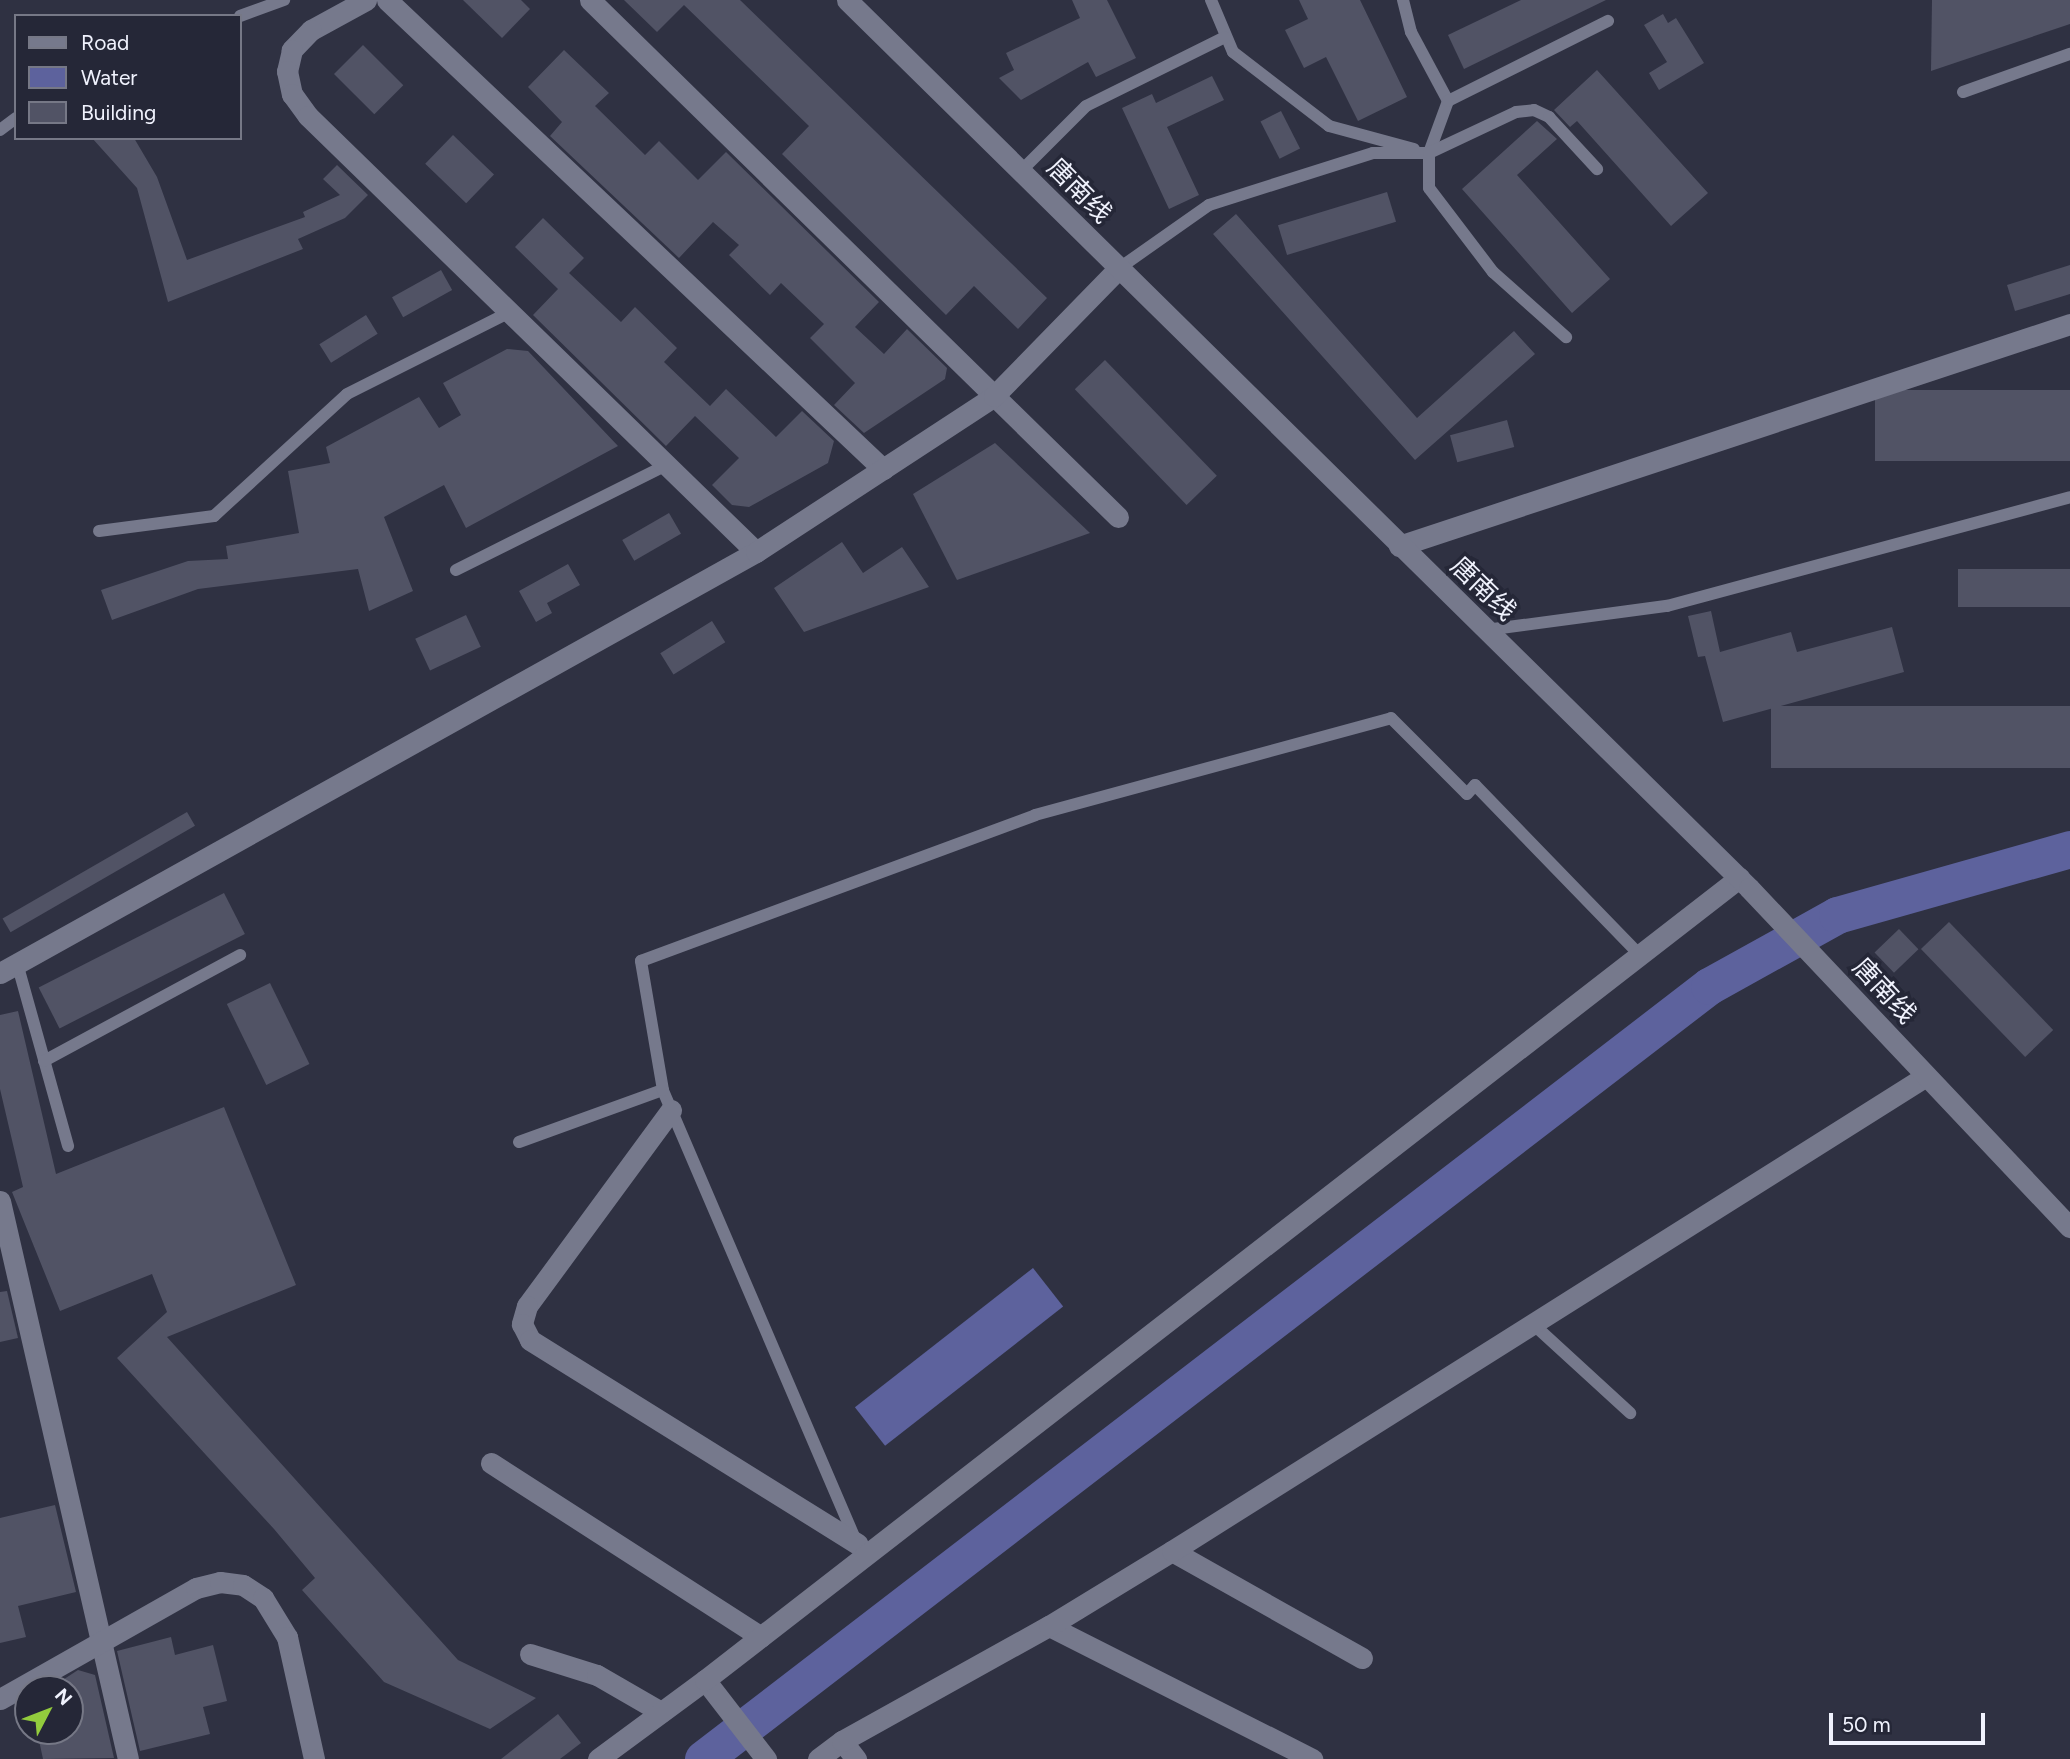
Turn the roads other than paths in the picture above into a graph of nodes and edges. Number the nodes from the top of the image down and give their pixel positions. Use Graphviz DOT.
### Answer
graph roads {
  1 [pos="284,0"];
  2 [pos="366,0"];
  3 [pos="387,0"];
  4 [pos="590,0"];
  5 [pos="847,0"];
  6 [pos="1211,0"];
  7 [pos="1403,0"];
  8 [pos="242,15"];
  9 [pos="1608,22"];
  10 [pos="1225,37"];
  11 [pos="2070,54"];
  12 [pos="1963,92"];
  13 [pos="1448,101"];
  14 [pos="1429,153"];
  15 [pos="1597,169"];
  16 [pos="1020,172"];
  17 [pos="1118,269"];
  18 [pos="510,312"];
  19 [pos="2070,324"];
  20 [pos="1566,337"];
  21 [pos="994,396"];
  22 [pos="667,465"];
  23 [pos="883,469"];
  24 [pos="2070,497"];
  25 [pos="1118,517"];
  26 [pos="99,531"];
  27 [pos="1399,546"];
  28 [pos="756,552"];
  29 [pos="456,569"];
  30 [pos="1485,631"];
  31 [pos="1744,883"];
  32 [pos="240,954"];
  33 [pos="1640,955"];
  34 [pos="9,968"];
  35 [pos="44,1061"];
  36 [pos="1926,1076"];
  37 [pos="663,1090"];
  38 [pos="671,1110"];
  39 [pos="519,1142"];
  40 [pos="68,1146"];
  41 [pos="0,1201"];
  42 [pos="2070,1227"];
  43 [pos="1532,1324"];
  44 [pos="1630,1413"];
  45 [pos="491,1463"];
  46 [pos="860,1551"];
  47 [pos="1172,1551"];
  48 [pos="1049,1626"];
  49 [pos="761,1637"];
  50 [pos="101,1642"];
  51 [pos="530,1654"];
  52 [pos="1362,1658"];
  53 [pos="705,1680"];
  54 [pos="0,1699"];
  55 [pos="661,1712"];
  56 [pos="842,1741"];
  57 [pos="128,1759"];
  58 [pos="314,1759"];
  59 [pos="598,1759"];
  60 [pos="766,1759"];
  61 [pos="818,1759"];
  62 [pos="856,1759"];
  63 [pos="1312,1759"];
  1 -- 8 [label="lane"];
  2 -- 18 [label="street"];
  3 -- 23 [label="street"];
  4 -- 21 [label="street"];
  5 -- 16 [label="street, 唐南线"];
  6 -- 10 [label="lane"];
  7 -- 13 [label="lane"];
  9 -- 13 [label="lane"];
  10 -- 14 [label="lane"];
  10 -- 16 [label="lane"];
  11 -- 12 [label="lane"];
  13 -- 14 [label="lane"];
  14 -- 15 [label="lane"];
  14 -- 17 [label="lane"];
  14 -- 20 [label="lane"];
  16 -- 17 [label="street, 唐南线"];
  17 -- 21 [label="street"];
  17 -- 27 [label="street, 唐南线"];
  18 -- 22 [label="street"];
  18 -- 26 [label="lane"];
  19 -- 27 [label="street"];
  21 -- 23 [label="street"];
  21 -- 25 [label="street"];
  22 -- 28 [label="street"];
  22 -- 29 [label="lane"];
  23 -- 28 [label="street"];
  24 -- 30 [label="lane"];
  27 -- 30 [label="street, 唐南线"];
  28 -- 34 [label="street"];
  30 -- 31 [label="street, 唐南线"];
  31 -- 33 [label="street"];
  31 -- 36 [label="street, 唐南线"];
  32 -- 35 [label="lane"];
  33 -- 37 [label="lane"];
  33 -- 46 [label="street"];
  34 -- 35 [label="lane"];
  35 -- 40 [label="lane"];
  36 -- 42 [label="street, 唐南线"];
  36 -- 43 [label="street"];
  37 -- 38 [label="lane"];
  37 -- 39 [label="lane"];
  38 -- 46 [label="lane"];
  38 -- 46 [label="street"];
  41 -- 50 [label="street"];
  43 -- 44 [label="lane"];
  43 -- 47 [label="street"];
  45 -- 49 [label="street"];
  46 -- 49 [label="street"];
  47 -- 48 [label="street"];
  47 -- 52 [label="street"];
  48 -- 56 [label="street"];
  48 -- 63 [label="street"];
  49 -- 53 [label="street"];
  50 -- 54 [label="street"];
  50 -- 57 [label="street"];
  50 -- 58 [label="street"];
  51 -- 55 [label="street"];
  53 -- 55 [label="street"];
  53 -- 60 [label="street"];
  55 -- 59 [label="street"];
  56 -- 61 [label="street"];
  56 -- 62 [label="street"];
}
